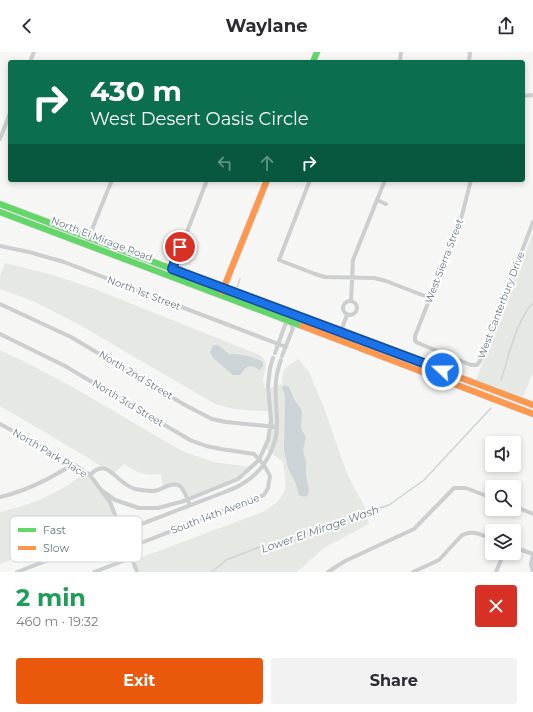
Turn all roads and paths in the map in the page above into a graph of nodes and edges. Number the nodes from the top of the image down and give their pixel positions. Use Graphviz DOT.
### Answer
graph roads {
  1 [pos="8,119"];
  2 [pos="0,138"];
  3 [pos="111,182"];
  4 [pos="206,182"];
  5 [pos="266,182"];
  6 [pos="309,182"];
  7 [pos="384,182"];
  8 [pos="470,182"];
  9 [pos="376,200"];
  10 [pos="0,204"];
  11 [pos="386,204"];
  12 [pos="0,212"];
  13 [pos="533,222"];
  14 [pos="89,238"];
  15 [pos="86,244"];
  16 [pos="0,246"];
  17 [pos="172,269"];
  18 [pos="170,276"];
  19 [pos="351,278"];
  20 [pos="224,288"];
  21 [pos="221,295"];
  22 [pos="430,298"];
  23 [pos="351,301"];
  24 [pos="0,304"];
  25 [pos="292,314"];
  26 [pos="348,315"];
  27 [pos="289,321"];
  28 [pos="341,332"];
  29 [pos="0,334"];
  30 [pos="338,339"];
  31 [pos="415,341"];
  32 [pos="278,343"];
  33 [pos="286,347"];
  34 [pos="533,405"];
  35 [pos="533,414"];
  36 [pos="0,424"];
  37 [pos="270,426"];
  38 [pos="278,427"];
  39 [pos="259,460"];
  40 [pos="72,464"];
  41 [pos="264,465"];
  42 [pos="90,476"];
  43 [pos="101,490"];
  44 [pos="485,495"];
  45 [pos="0,497"];
  46 [pos="187,500"];
  47 [pos="190,505"];
  48 [pos="521,509"];
  49 [pos="533,514"];
  50 [pos="115,516"];
  51 [pos="142,523"];
  52 [pos="485,537"];
  53 [pos="142,543"];
  54 [pos="521,550"];
  55 [pos="533,555"];
  56 [pos="501,560"];
  57 [pos="42,562"];
  58 [pos="120,562"];
  59 [pos="133,562"];
  60 [pos="17,572"];
  61 [pos="94,572"];
  62 [pos="137,572"];
  63 [pos="328,572"];
  64 [pos="413,572"];
  65 [pos="496,572"];
  66 [pos="533,572"];
  1 -- 2 [label="street"];
  3 -- 14 [label="street"];
  4 -- 17 [label="street"];
  5 -- 20 [label="main road"];
  6 -- 19 [label="street"];
  7 -- 9 [label="street"];
  8 -- 22 [label="street, West Sierra Street"];
  9 -- 11 [label="street"];
  9 -- 19 [label="street"];
  10 -- 14 [label="main road, North El Mirage Road"];
  12 -- 15 [label="main road, North El Mirage Road"];
  13 -- 31 [label="street, West Canterbury Drive"];
  14 -- 15 [label="street"];
  14 -- 17 [label="main road, North El Mirage Road"];
  15 -- 18 [label="main road, North El Mirage Road"];
  16 -- 32 [label="street, North 1st Street"];
  17 -- 18 [label="street"];
  17 -- 20 [label="main road, North El Mirage Road"];
  18 -- 21 [label="main road, North El Mirage Road"];
  19 -- 22 [label="street"];
  19 -- 23 [label="street"];
  20 -- 21 [label="main road"];
  20 -- 25 [label="main road, North El Mirage Road"];
  21 -- 27 [label="main road, North El Mirage Road"];
  22 -- 31 [label="street, West Sierra Street"];
  23 -- 26 [label="street"];
  23 -- 26 [label="street"];
  24 -- 37 [label="street, North 2nd Street"];
  25 -- 27 [label="street"];
  25 -- 28 [label="main road, North El Mirage Road"];
  26 -- 28 [label="street"];
  27 -- 30 [label="main road, North El Mirage Road"];
  27 -- 32 [label="street"];
  27 -- 33 [label="street"];
  28 -- 30 [label="street"];
  28 -- 34 [label="main road, North El Mirage Road"];
  29 -- 39 [label="street, North 3rd Street"];
  30 -- 35 [label="main road, North El Mirage Road"];
  32 -- 33 [label="street, North 1st Street"];
  32 -- 37 [label="street"];
  33 -- 38 [label="street"];
  36 -- 40 [label="street, North Park Place"];
  37 -- 38 [label="street, North 2nd Street"];
  37 -- 39 [label="street"];
  38 -- 41 [label="street"];
  39 -- 41 [label="street"];
  39 -- 46 [label="street"];
  40 -- 42 [label="street, North Park Place"];
  40 -- 45 [label="street"];
  41 -- 47 [label="street"];
  41 -- 53 [label="street, South 14th Avenue"];
  42 -- 43 [label="street, North Park Place"];
  42 -- 46 [label="street"];
  43 -- 46 [label="street"];
  43 -- 50 [label="street, North Park Place"];
  44 -- 63 [label="street"];
  46 -- 47 [label="street"];
  47 -- 51 [label="street"];
  48 -- 49 [label="street"];
  52 -- 64 [label="street"];
  54 -- 55 [label="street"];
  55 -- 66 [label="street"];
  56 -- 65 [label="street"];
  57 -- 60 [label="street"];
  58 -- 61 [label="street"];
  59 -- 62 [label="street, North Park Place"];
}
